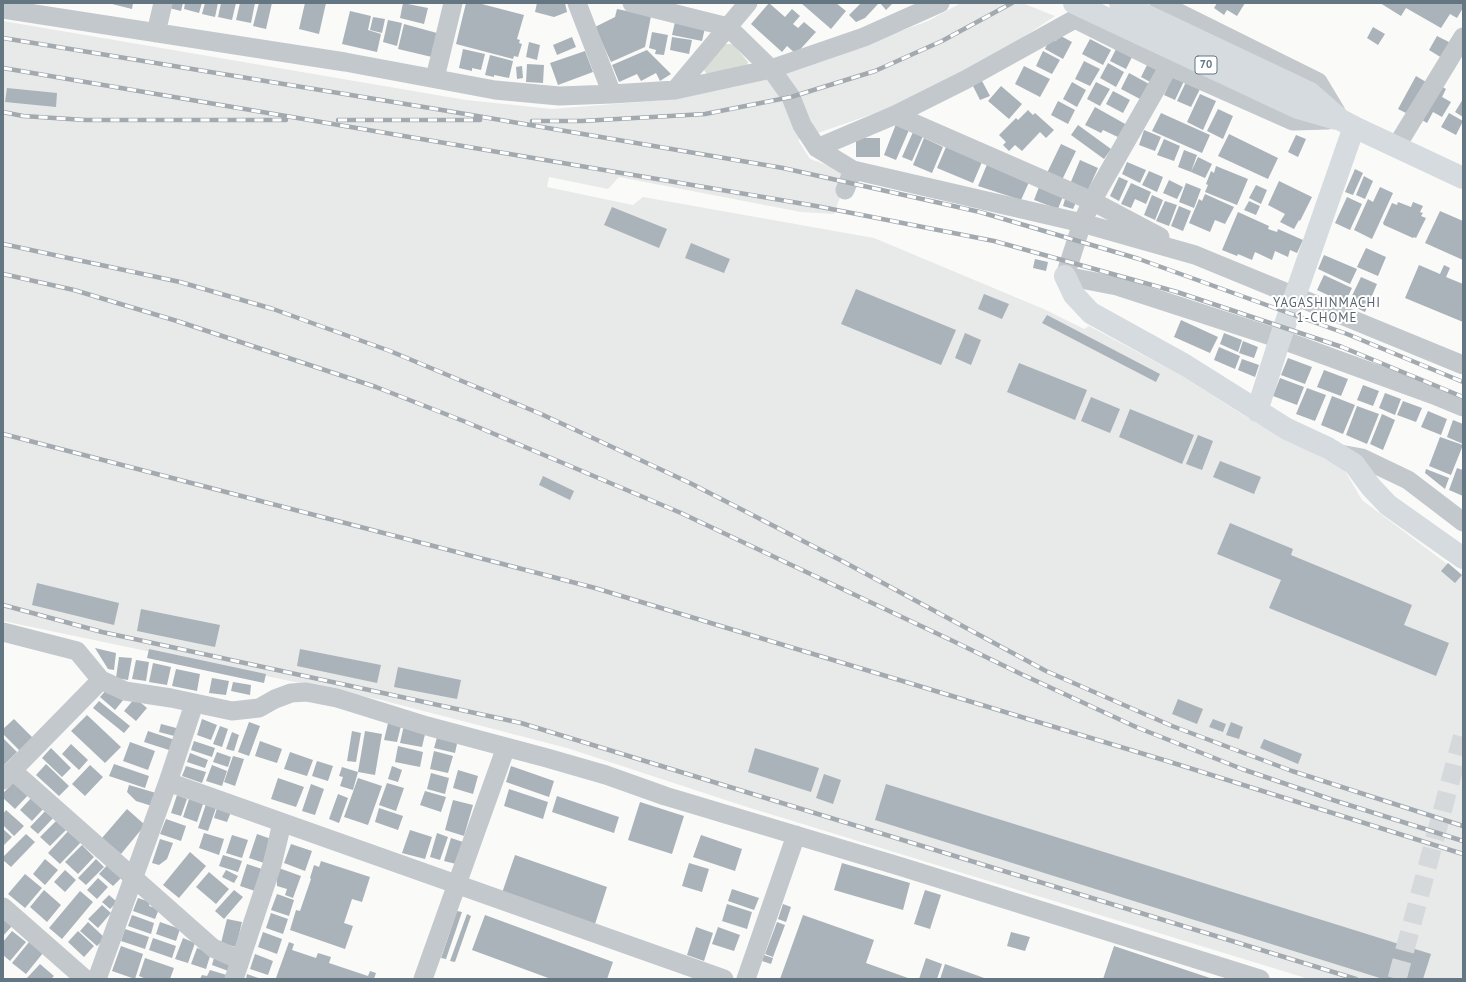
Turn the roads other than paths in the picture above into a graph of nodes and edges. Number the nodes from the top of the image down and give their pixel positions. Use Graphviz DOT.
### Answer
graph roads {
  1 [pos="163,3"];
  2 [pos="453,3"];
  3 [pos="577,3"];
  4 [pos="632,3"];
  5 [pos="748,3"];
  6 [pos="940,3"];
  7 [pos="1074,3"];
  8 [pos="1120,3"];
  9 [pos="1131,3"];
  10 [pos="1159,3"];
  11 [pos="918,8"];
  12 [pos="3,9"];
  13 [pos="728,27"];
  14 [pos="1102,28"];
  15 [pos="156,33"];
  16 [pos="1463,37"];
  17 [pos="1170,66"];
  18 [pos="771,69"];
  19 [pos="435,78"];
  20 [pos="675,90"];
  21 [pos="612,94"];
  22 [pos="895,115"];
  23 [pos="1347,124"];
  24 [pos="1396,147"];
  25 [pos="817,148"];
  26 [pos="853,170"];
  27 [pos="1463,178"];
  28 [pos="845,190"];
  29 [pos="1092,201"];
  30 [pos="1082,223"];
  31 [pos="1195,255"];
  32 [pos="1065,276"];
  33 [pos="1295,295"];
  34 [pos="1280,339"];
  35 [pos="1463,365"];
  36 [pos="1463,407"];
  37 [pos="1257,411"];
  38 [pos="1340,454"];
  39 [pos="1463,522"];
  40 [pos="1463,558"];
  41 [pos="3,632"];
  42 [pos="101,680"];
  43 [pos="194,704"];
  44 [pos="506,747"];
  45 [pos="8,776"];
  46 [pos="168,782"];
  47 [pos="282,823"];
  48 [pos="796,835"];
  49 [pos="133,878"];
  50 [pos="457,885"];
  51 [pos="3,907"];
  52 [pos="240,960"];
  53 [pos="85,979"];
  54 [pos="97,979"];
  55 [pos="234,979"];
  56 [pos="423,979"];
  57 [pos="724,979"];
  58 [pos="746,979"];
  59 [pos="1260,979"];
  1 -- 15 [label="street"];
  2 -- 19 [label="street"];
  3 -- 21 [label="street"];
  4 -- 13 [label="street"];
  5 -- 13 [label="street"];
  6 -- 11 [label="street"];
  7 -- 23 [label="street, 70"];
  8 -- 23 [label="street, 70"];
  9 -- 14 [label="street"];
  10 -- 23 [label="street"];
  11 -- 18 [label="street"];
  12 -- 15 [label="street"];
  13 -- 18 [label="street"];
  13 -- 20 [label="street"];
  14 -- 17 [label="street"];
  14 -- 22 [label="street"];
  15 -- 19 [label="street"];
  16 -- 24 [label="street"];
  17 -- 23 [label="street"];
  17 -- 29 [label="street"];
  18 -- 20 [label="street"];
  18 -- 25 [label="street"];
  19 -- 21 [label="street"];
  20 -- 21 [label="street"];
  22 -- 25 [label="street"];
  22 -- 29 [label="street"];
  23 -- 24 [label="street, 70"];
  23 -- 33 [label="street"];
  24 -- 27 [label="street, 70"];
  25 -- 26 [label="street"];
  26 -- 28 [label="street"];
  26 -- 30 [label="street"];
  29 -- 30 [label="street"];
  29 -- 31 [label="street"];
  30 -- 31 [label="street"];
  30 -- 32 [label="street"];
  31 -- 33 [label="street"];
  32 -- 34 [label="street"];
  32 -- 37 [label="street"];
  33 -- 34 [label="street"];
  33 -- 35 [label="street"];
  34 -- 36 [label="street"];
  34 -- 37 [label="street"];
  37 -- 38 [label="street"];
  38 -- 39 [label="street"];
  38 -- 40 [label="street"];
  41 -- 42 [label="street"];
  42 -- 43 [label="street"];
  42 -- 45 [label="street"];
  43 -- 44 [label="street"];
  43 -- 46 [label="street"];
  44 -- 48 [label="street"];
  44 -- 50 [label="street"];
  45 -- 49 [label="street"];
  46 -- 47 [label="street"];
  46 -- 49 [label="street"];
  47 -- 50 [label="street"];
  47 -- 52 [label="street"];
  48 -- 58 [label="street"];
  48 -- 59 [label="street"];
  49 -- 52 [label="street"];
  49 -- 54 [label="street"];
  50 -- 56 [label="street"];
  50 -- 57 [label="street"];
  51 -- 53 [label="street"];
  52 -- 55 [label="street"];
}
